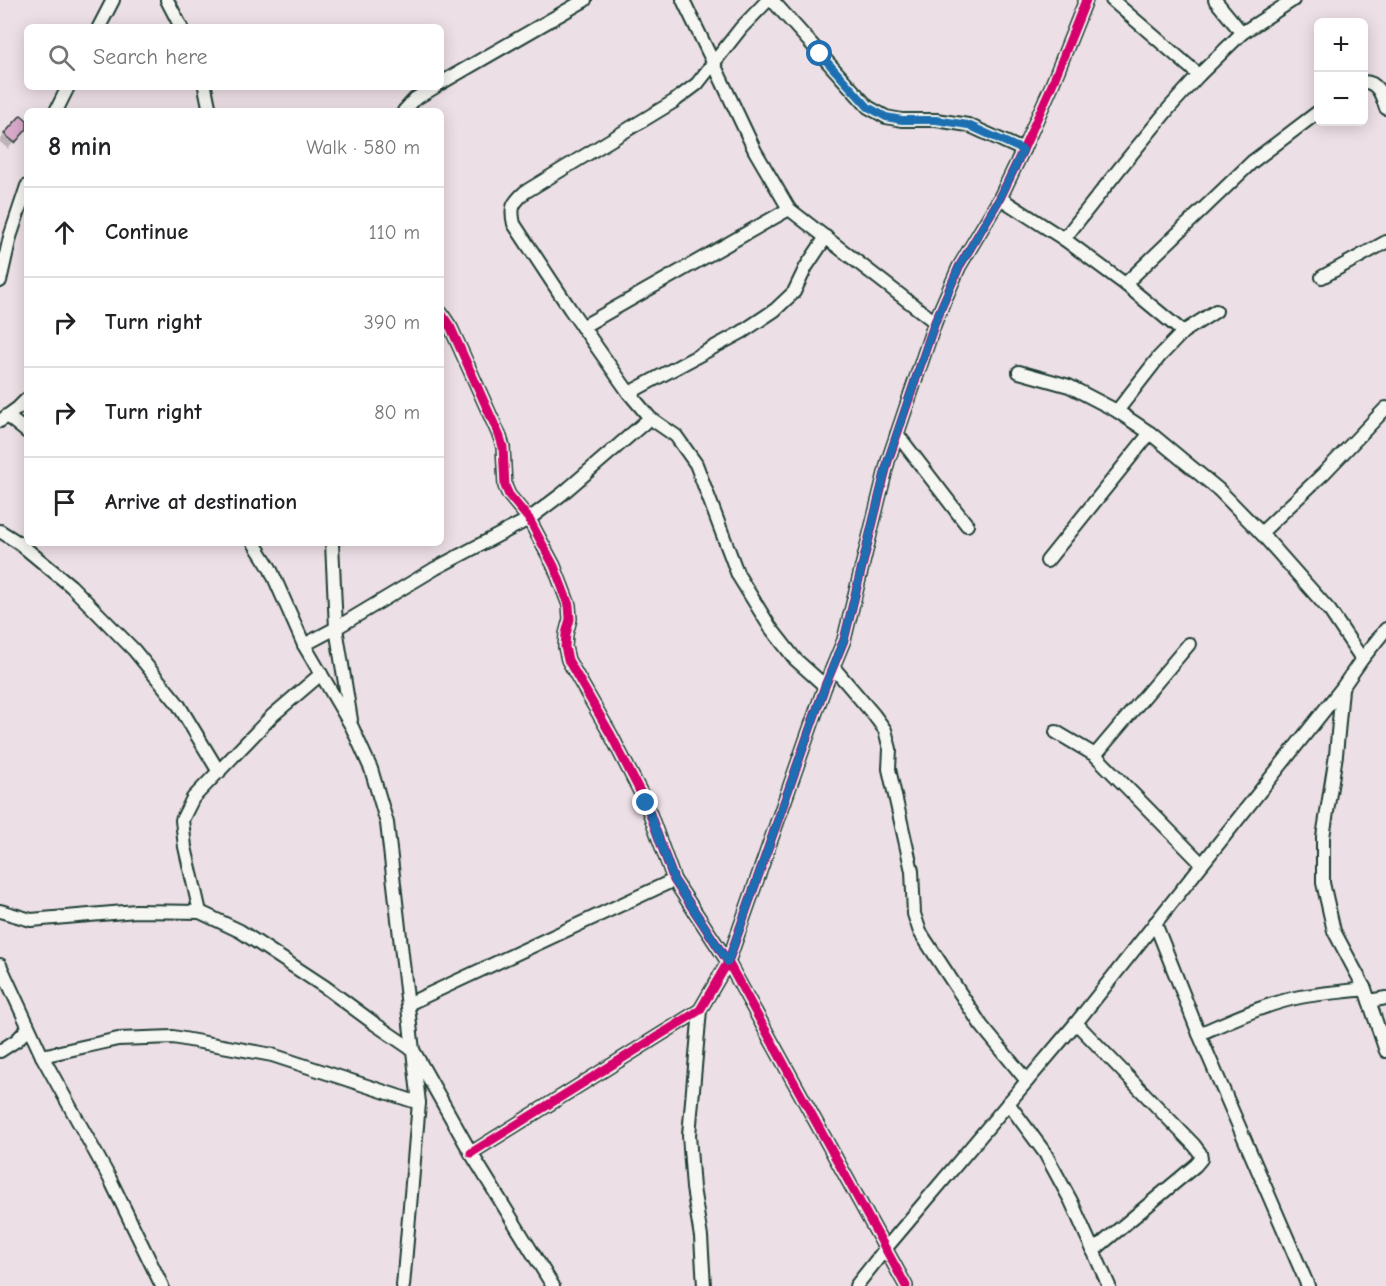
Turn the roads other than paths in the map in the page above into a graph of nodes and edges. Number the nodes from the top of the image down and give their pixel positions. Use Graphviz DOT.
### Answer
graph roads {
  1 [pos="113,0"];
  2 [pos="167,0"];
  3 [pos="585,0"];
  4 [pos="683,0"];
  5 [pos="1086,0"];
  6 [pos="1112,0"];
  7 [pos="1215,0"];
  8 [pos="1293,0"];
  9 [pos="764,2"];
  10 [pos="101,24"];
  11 [pos="179,24"];
  12 [pos="1242,33"];
  13 [pos="713,62"];
  14 [pos="1199,75"];
  15 [pos="444,81"];
  16 [pos="1368,81"];
  17 [pos="66,90"];
  18 [pos="206,90"];
  19 [pos="430,90"];
  20 [pos="58,108"];
  21 [pos="209,108"];
  22 [pos="407,108"];
  23 [pos="1386,108"];
  24 [pos="1314,115"];
  25 [pos="1023,150"];
  26 [pos="1000,198"];
  27 [pos="24,200"];
  28 [pos="789,209"];
  29 [pos="5,235"];
  30 [pos="826,237"];
  31 [pos="1064,239"];
  32 [pos="1386,242"];
  33 [pos="1322,278"];
  34 [pos="0,281"];
  35 [pos="1125,284"];
  36 [pos="1216,311"];
  37 [pos="444,318"];
  38 [pos="935,322"];
  39 [pos="582,327"];
  40 [pos="1183,332"];
  41 [pos="1019,372"];
  42 [pos="629,393"];
  43 [pos="24,402"];
  44 [pos="1386,408"];
  45 [pos="1117,411"];
  46 [pos="650,418"];
  47 [pos="3,419"];
  48 [pos="24,430"];
  49 [pos="897,434"];
  50 [pos="1150,434"];
  51 [pos="529,519"];
  52 [pos="967,525"];
  53 [pos="0,531"];
  54 [pos="1261,533"];
  55 [pos="256,546"];
  56 [pos="332,546"];
  57 [pos="1047,561"];
  58 [pos="336,628"];
  59 [pos="1386,629"];
  60 [pos="1189,644"];
  61 [pos="304,645"];
  62 [pos="1362,659"];
  63 [pos="833,667"];
  64 [pos="321,674"];
  65 [pos="825,686"];
  66 [pos="1342,688"];
  67 [pos="352,727"];
  68 [pos="1056,732"];
  69 [pos="1095,755"];
  70 [pos="219,772"];
  71 [pos="1202,864"];
  72 [pos="674,880"];
  73 [pos="0,911"];
  74 [pos="200,912"];
  75 [pos="1155,923"];
  76 [pos="728,962"];
  77 [pos="0,965"];
  78 [pos="1367,995"];
  79 [pos="1386,998"];
  80 [pos="408,1004"];
  81 [pos="700,1010"];
  82 [pos="1076,1023"];
  83 [pos="28,1028"];
  84 [pos="1199,1034"];
  85 [pos="413,1050"];
  86 [pos="0,1051"];
  87 [pos="1386,1052"];
  88 [pos="42,1056"];
  89 [pos="1027,1081"];
  90 [pos="419,1103"];
  91 [pos="1008,1103"];
  92 [pos="471,1153"];
  93 [pos="886,1248"];
  94 [pos="1093,1251"];
  95 [pos="162,1286"];
  96 [pos="403,1286"];
  97 [pos="553,1286"];
  98 [pos="704,1286"];
  99 [pos="856,1286"];
  100 [pos="906,1286"];
  101 [pos="1109,1286"];
  102 [pos="1308,1286"];
  1 -- 10 [label="street"];
  2 -- 11 [label="street"];
  3 -- 15 [label="street"];
  4 -- 13 [label="street"];
  5 -- 25 [label="street"];
  6 -- 14 [label="street"];
  7 -- 12 [label="street"];
  8 -- 12 [label="street"];
  9 -- 13 [label="street"];
  9 -- 25 [label="street"];
  12 -- 14 [label="street"];
  13 -- 28 [label="street"];
  13 -- 39 [label="street"];
  14 -- 31 [label="street"];
  16 -- 23 [label="street"];
  17 -- 20 [label="street"];
  18 -- 21 [label="street"];
  19 -- 22 [label="street"];
  24 -- 35 [label="street"];
  25 -- 26 [label="street"];
  26 -- 31 [label="street"];
  26 -- 38 [label="street"];
  27 -- 29 [label="street"];
  28 -- 30 [label="street"];
  28 -- 39 [label="street"];
  29 -- 34 [label="street"];
  30 -- 38 [label="street"];
  30 -- 42 [label="street"];
  31 -- 35 [label="street"];
  32 -- 33 [label="street"];
  35 -- 40 [label="street"];
  36 -- 40 [label="street"];
  37 -- 51 [label="street"];
  38 -- 49 [label="street"];
  39 -- 42 [label="street"];
  40 -- 45 [label="street"];
  41 -- 45 [label="street"];
  42 -- 46 [label="street"];
  43 -- 47 [label="street"];
  44 -- 54 [label="street"];
  45 -- 50 [label="street"];
  46 -- 51 [label="street"];
  46 -- 65 [label="street"];
  47 -- 48 [label="street"];
  49 -- 52 [label="street"];
  49 -- 63 [label="street"];
  50 -- 54 [label="street"];
  50 -- 57 [label="street"];
  51 -- 58 [label="street"];
  51 -- 72 [label="street"];
  53 -- 70 [label="street"];
  54 -- 62 [label="street"];
  55 -- 61 [label="street"];
  56 -- 58 [label="street"];
  58 -- 61 [label="street"];
  58 -- 67 [label="street"];
  59 -- 62 [label="street"];
  60 -- 69 [label="street"];
  61 -- 64 [label="street"];
  62 -- 66 [label="street"];
  63 -- 65 [label="street"];
  63 -- 89 [label="street"];
  64 -- 67 [label="street"];
  64 -- 70 [label="street"];
  65 -- 76 [label="street"];
  66 -- 71 [label="street"];
  66 -- 78 [label="street"];
  67 -- 80 [label="street"];
  68 -- 69 [label="street"];
  69 -- 71 [label="street"];
  70 -- 74 [label="street"];
  71 -- 75 [label="street"];
  72 -- 76 [label="street"];
  72 -- 80 [label="street"];
  73 -- 74 [label="street"];
  74 -- 85 [label="street"];
  75 -- 82 [label="street"];
  75 -- 84 [label="street"];
  76 -- 81 [label="street"];
  76 -- 93 [label="street"];
  77 -- 83 [label="street"];
  78 -- 79 [label="street"];
  78 -- 84 [label="street"];
  78 -- 87 [label="street"];
  80 -- 85 [label="street"];
  81 -- 92 [label="street"];
  81 -- 98 [label="street"];
  82 -- 89 [label="street"];
  82 -- 94 [label="street"];
  83 -- 86 [label="street"];
  83 -- 88 [label="street"];
  84 -- 102 [label="street"];
  85 -- 90 [label="street"];
  85 -- 92 [label="street"];
  88 -- 90 [label="street"];
  88 -- 95 [label="street"];
  89 -- 91 [label="street"];
  90 -- 96 [label="street"];
  91 -- 93 [label="street"];
  91 -- 94 [label="street"];
  92 -- 97 [label="street"];
  93 -- 99 [label="street"];
  93 -- 100 [label="street"];
  94 -- 101 [label="street"];
}
